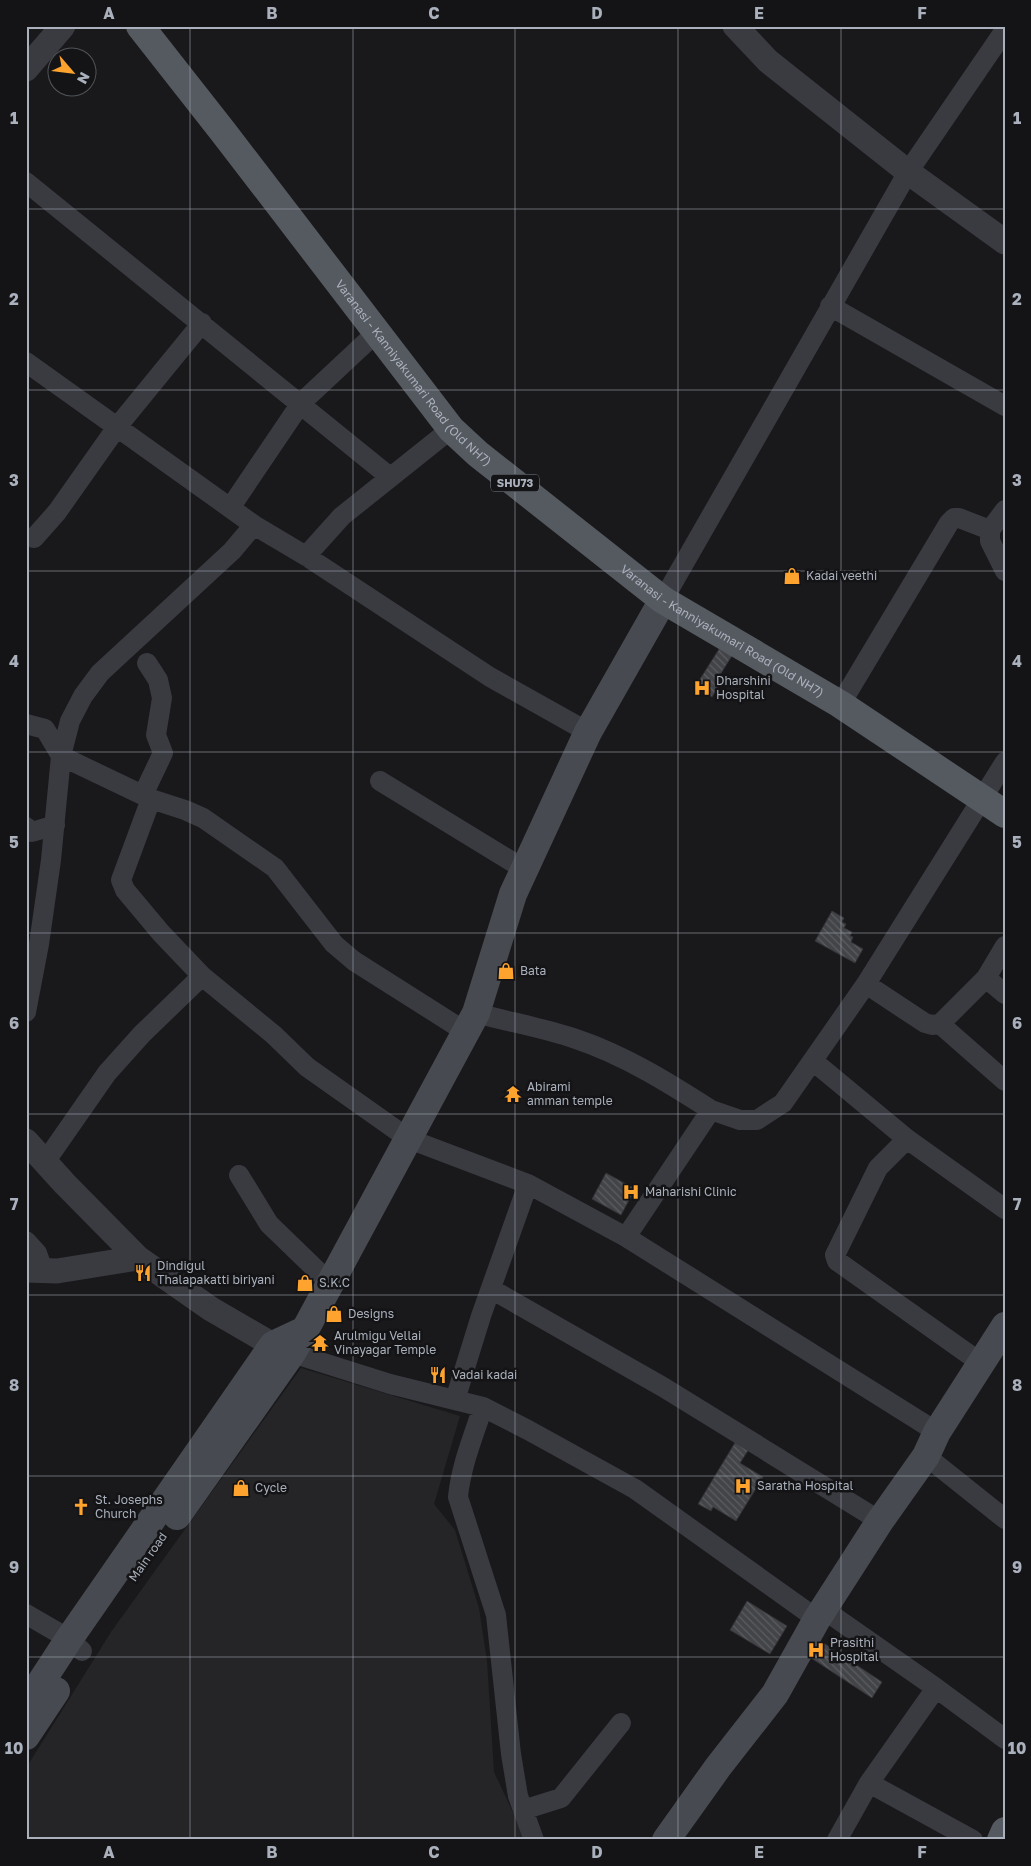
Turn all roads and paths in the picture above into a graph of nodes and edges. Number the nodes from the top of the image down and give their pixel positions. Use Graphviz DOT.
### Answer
graph roads {
  1 [pos="63,26"];
  2 [pos="140,26"];
  3 [pos="735,26"];
  4 [pos="1005,30"];
  5 [pos="26,69"];
  6 [pos="908,172"];
  7 [pos="26,182"];
  8 [pos="1005,242"];
  9 [pos="830,306"];
  10 [pos="202,323"];
  11 [pos="377,332"];
  12 [pos="26,362"];
  13 [pos="301,403"];
  14 [pos="1005,406"];
  15 [pos="117,427"];
  16 [pos="451,429"];
  17 [pos="390,477"];
  18 [pos="230,508"];
  19 [pos="1005,510"];
  20 [pos="254,525"];
  21 [pos="990,530"];
  22 [pos="34,538"];
  23 [pos="306,556"];
  24 [pos="1005,571"];
  25 [pos="663,600"];
  26 [pos="147,663"];
  27 [pos="840,704"];
  28 [pos="26,724"];
  29 [pos="588,732"];
  30 [pos="61,756"];
  31 [pos="1005,762"];
  32 [pos="380,781"];
  33 [pos="147,797"];
  34 [pos="981,799"];
  35 [pos="1005,814"];
  36 [pos="54,825"];
  37 [pos="26,827"];
  38 [pos="524,869"];
  39 [pos="1005,946"];
  40 [pos="202,976"];
  41 [pos="986,978"];
  42 [pos="866,984"];
  43 [pos="1005,994"];
  44 [pos="26,1012"];
  45 [pos="471,1023"];
  46 [pos="940,1024"];
  47 [pos="813,1061"];
  48 [pos="1005,1081"];
  49 [pos="711,1110"];
  50 [pos="409,1139"];
  51 [pos="907,1139"];
  52 [pos="26,1141"];
  53 [pos="45,1162"];
  54 [pos="239,1175"];
  55 [pos="528,1184"];
  56 [pos="1005,1209"];
  57 [pos="626,1237"];
  58 [pos="26,1241"];
  59 [pos="138,1258"];
  60 [pos="35,1270"];
  61 [pos="330,1283"];
  62 [pos="491,1289"];
  63 [pos="1005,1326"];
  64 [pos="282,1349"];
  65 [pos="981,1362"];
  66 [pos="455,1400"];
  67 [pos="483,1407"];
  68 [pos="937,1432"];
  69 [pos="926,1456"];
  70 [pos="1005,1518"];
  71 [pos="880,1521"];
  72 [pos="26,1614"];
  73 [pos="820,1614"];
  74 [pos="76,1645"];
  75 [pos="936,1688"];
  76 [pos="26,1705"];
  77 [pos="621,1723"];
  78 [pos="26,1736"];
  79 [pos="1005,1739"];
  80 [pos="869,1783"];
  81 [pos="523,1810"];
  82 [pos="1005,1831"];
  83 [pos="534,1840"];
  84 [pos="666,1840"];
  85 [pos="836,1840"];
  86 [pos="973,1840"];
  87 [pos="1002,1840"];
  1 -- 5 [label="street"];
  2 -- 11 [label="main road, Varanasi - Kanniyakumari Road (Old NH7) / SHU73"];
  3 -- 6 [label="street"];
  4 -- 6 [label="street"];
  6 -- 8 [label="street"];
  6 -- 9 [label="street"];
  7 -- 10 [label="street"];
  9 -- 14 [label="street"];
  9 -- 25 [label="street"];
  10 -- 13 [label="street"];
  10 -- 15 [label="street"];
  11 -- 13 [label="street"];
  11 -- 16 [label="main road, Varanasi - Kanniyakumari Road (Old NH7) / SHU73"];
  12 -- 15 [label="street"];
  13 -- 17 [label="street"];
  13 -- 18 [label="street"];
  15 -- 18 [label="street"];
  15 -- 22 [label="street"];
  16 -- 17 [label="street"];
  16 -- 25 [label="main road, Varanasi - Kanniyakumari Road (Old NH7) / SHU73"];
  17 -- 23 [label="street"];
  18 -- 20 [label="street"];
  19 -- 21 [label="street"];
  20 -- 23 [label="street"];
  20 -- 30 [label="street"];
  21 -- 24 [label="street"];
  21 -- 27 [label="street"];
  23 -- 29 [label="street"];
  25 -- 27 [label="main road, Varanasi - Kanniyakumari Road (Old NH7) / SHU73"];
  25 -- 29 [label="main road"];
  26 -- 33 [label="street"];
  27 -- 34 [label="main road, Varanasi - Kanniyakumari Road (Old NH7) / SHU73"];
  28 -- 30 [label="street"];
  29 -- 38 [label="main road"];
  30 -- 33 [label="street"];
  30 -- 36 [label="street"];
  31 -- 34 [label="street"];
  32 -- 38 [label="street"];
  33 -- 40 [label="street"];
  33 -- 45 [label="street"];
  34 -- 35 [label="main road, Varanasi - Kanniyakumari Road (Old NH7) / SHU73"];
  34 -- 42 [label="street"];
  36 -- 37 [label="street"];
  36 -- 44 [label="street"];
  38 -- 45 [label="main road"];
  39 -- 41 [label="street"];
  40 -- 50 [label="street"];
  40 -- 53 [label="street"];
  41 -- 43 [label="street"];
  41 -- 46 [label="street"];
  42 -- 46 [label="street"];
  42 -- 47 [label="street"];
  45 -- 49 [label="street"];
  45 -- 50 [label="main road"];
  46 -- 48 [label="street"];
  47 -- 49 [label="street"];
  47 -- 51 [label="street"];
  49 -- 57 [label="street"];
  50 -- 55 [label="street"];
  50 -- 61 [label="main road"];
  51 -- 56 [label="street"];
  51 -- 65 [label="street"];
  52 -- 53 [label="street"];
  53 -- 59 [label="street"];
  54 -- 61 [label="street"];
  55 -- 57 [label="street"];
  55 -- 62 [label="street"];
  57 -- 68 [label="street"];
  58 -- 60 [label="street"];
  59 -- 60 [label="street"];
  59 -- 64 [label="street"];
  61 -- 64 [label="main road"];
  62 -- 66 [label="street"];
  62 -- 71 [label="street"];
  63 -- 65 [label="main road"];
  64 -- 66 [label="street"];
  64 -- 74 [label="main road, Main road"];
  65 -- 68 [label="main road"];
  66 -- 67 [label="street"];
  67 -- 73 [label="street"];
  67 -- 81 [label="street"];
  68 -- 69 [label="main road"];
  69 -- 70 [label="street"];
  69 -- 71 [label="main road"];
  71 -- 73 [label="main road"];
  72 -- 74 [label="street"];
  73 -- 75 [label="street"];
  73 -- 84 [label="main road"];
  74 -- 76 [label="main road, Main road"];
  74 -- 78 [label="main road, Main road"];
  75 -- 79 [label="street"];
  75 -- 80 [label="street"];
  77 -- 81 [label="street"];
  80 -- 85 [label="street"];
  80 -- 86 [label="street"];
  81 -- 83 [label="street"];
  82 -- 87 [label="main road"];
}
